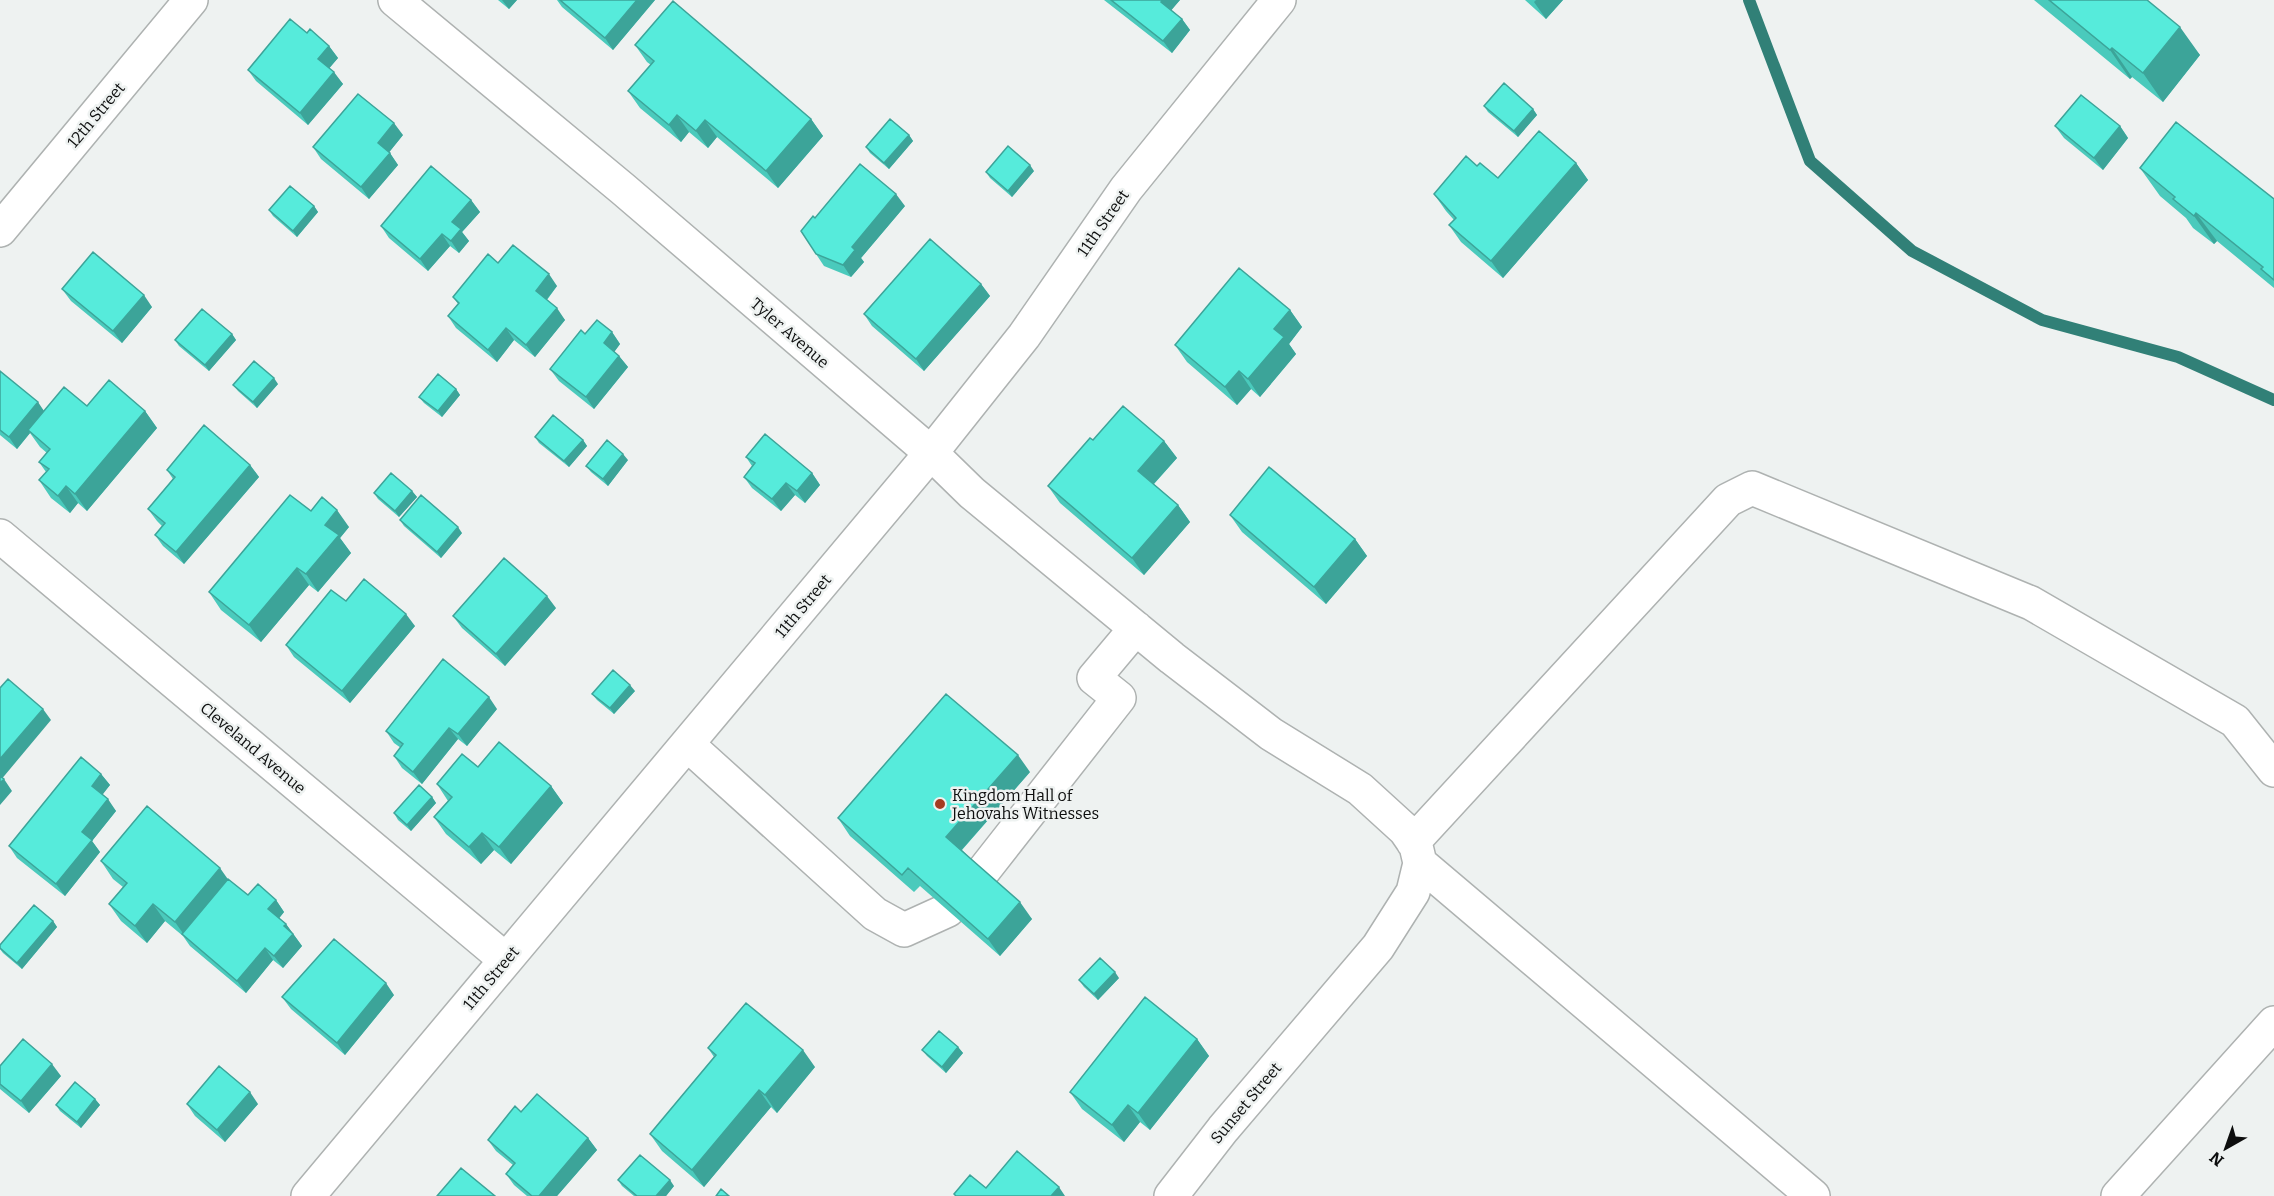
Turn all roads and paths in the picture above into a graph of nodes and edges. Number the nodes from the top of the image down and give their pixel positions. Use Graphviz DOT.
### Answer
graph roads {
  1 [pos="191,0"];
  2 [pos="395,0"];
  3 [pos="1279,0"];
  4 [pos="0,230"];
  5 [pos="931,453"];
  6 [pos="0,536"];
  7 [pos="1136,628"];
  8 [pos="687,744"];
  9 [pos="2274,770"];
  10 [pos="1416,852"];
  11 [pos="981,874"];
  12 [pos="948,910"];
  13 [pos="506,960"];
  14 [pos="2274,1023"];
  15 [pos="308,1196"];
  16 [pos="1171,1196"];
  17 [pos="1813,1196"];
  18 [pos="2118,1196"];
  1 -- 4 [label="street, 12th Street"];
  2 -- 5 [label="street, Tyler Avenue"];
  3 -- 5 [label="street, 11th Street"];
  5 -- 7 [label="street, Tyler Avenue"];
  5 -- 8 [label="street, 11th Street"];
  6 -- 13 [label="street, Cleveland Avenue"];
  7 -- 10 [label="street, Tyler Avenue"];
  7 -- 11 [label="street"];
  8 -- 12 [label="street"];
  8 -- 13 [label="street, 11th Street"];
  9 -- 10 [label="street"];
  10 -- 16 [label="street, Sunset Street"];
  10 -- 17 [label="street, Tyler Avenue"];
  13 -- 15 [label="street, 11th Street"];
  14 -- 18 [label="street"];
}
